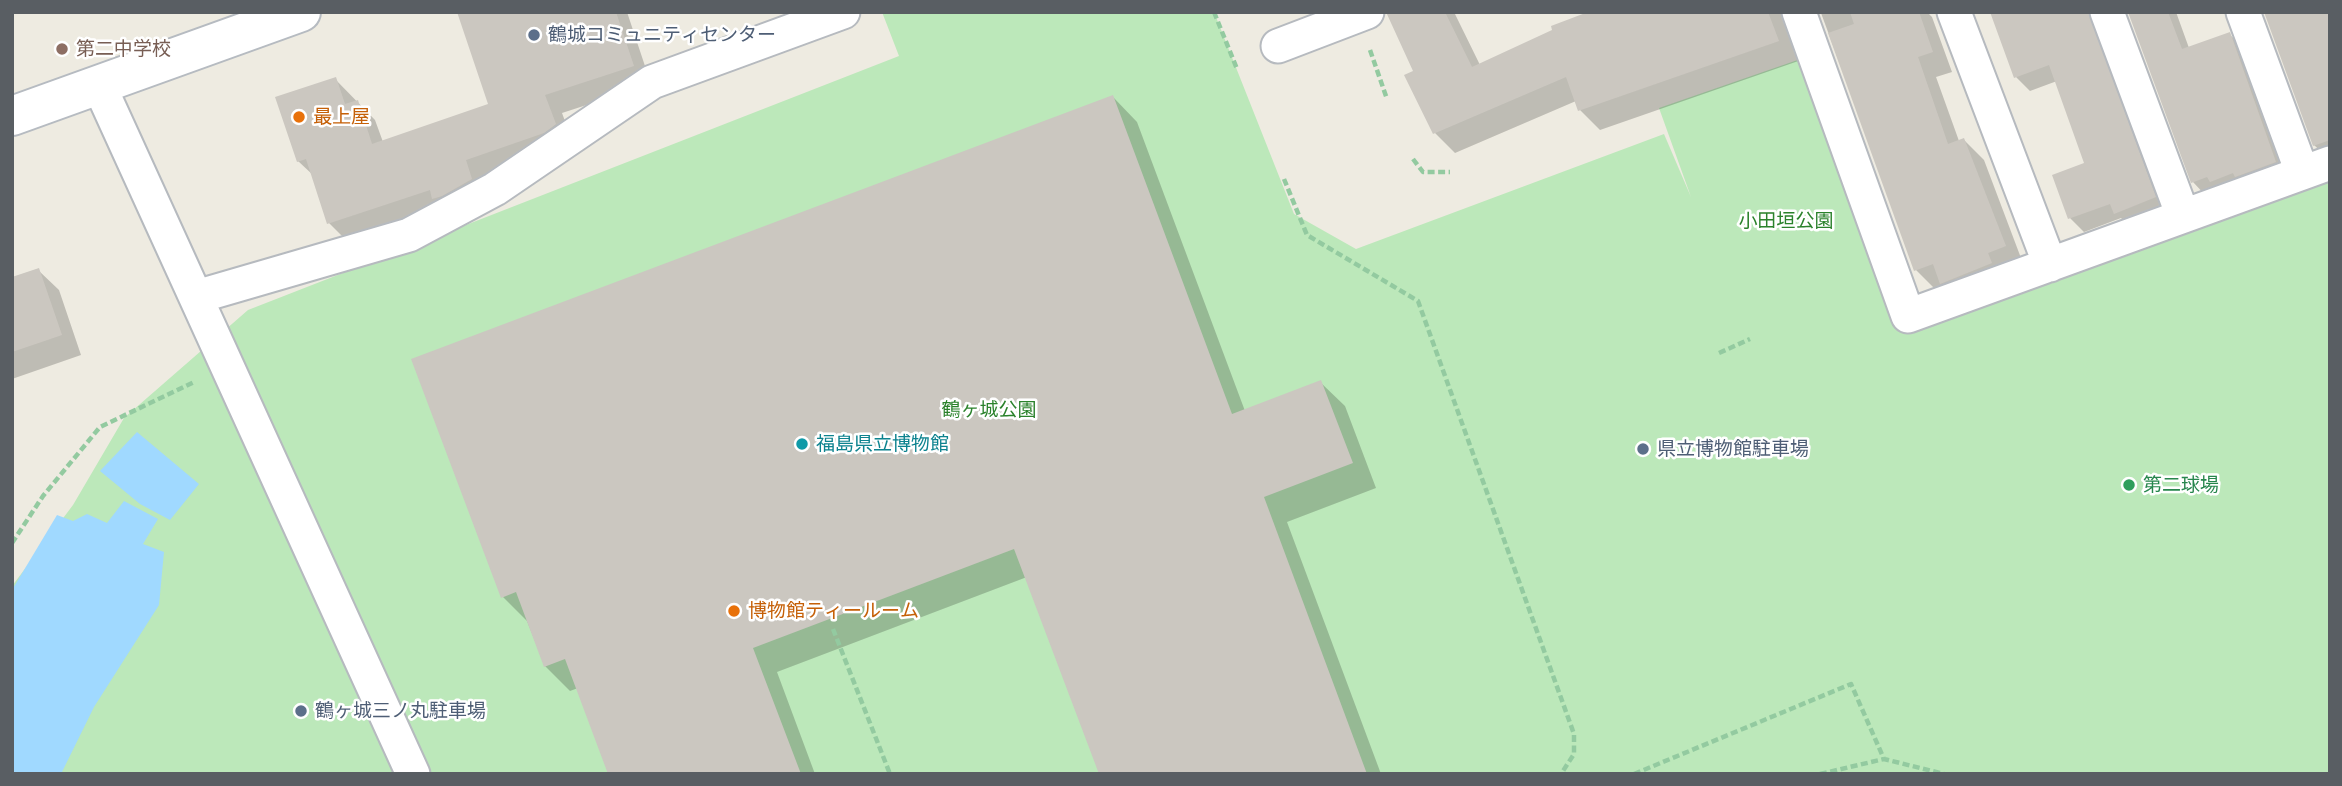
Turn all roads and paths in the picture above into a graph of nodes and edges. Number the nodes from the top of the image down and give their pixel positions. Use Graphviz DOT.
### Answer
graph roads {
  1 [pos="300,12"];
  2 [pos="843,12"];
  3 [pos="1214,12"];
  4 [pos="1799,12"];
  5 [pos="1954,12"];
  6 [pos="2106,12"];
  7 [pos="2243,12"];
  8 [pos="1367,26"];
  9 [pos="1278,46"];
  10 [pos="1237,69"];
  11 [pos="99,85"];
  12 [pos="1387,99"];
  13 [pos="12,116"];
  14 [pos="1412,159"];
  15 [pos="2316,167"];
  16 [pos="1450,172"];
  17 [pos="1284,179"];
  18 [pos="2183,216"];
  19 [pos="2050,265"];
  20 [pos="196,297"];
  21 [pos="1750,339"];
  22 [pos="1718,353"];
  23 [pos="227,366"];
  24 [pos="12,543"];
  25 [pos="833,629"];
  26 [pos="1884,758"];
  27 [pos="413,774"];
  28 [pos="890,774"];
  29 [pos="1561,774"];
  30 [pos="1634,774"];
  31 [pos="1820,774"];
  32 [pos="1944,774"];
  1 -- 11 [label="street"];
  2 -- 20 [label="street"];
  3 -- 10 [label="path"];
  4 -- 19 [label="street"];
  5 -- 19 [label="street"];
  6 -- 18 [label="street"];
  7 -- 15 [label="street"];
  8 -- 9 [label="street"];
  8 -- 12 [label="path"];
  11 -- 13 [label="street"];
  11 -- 20 [label="street"];
  14 -- 16 [label="path"];
  15 -- 18 [label="street"];
  17 -- 29 [label="path"];
  18 -- 19 [label="street"];
  20 -- 23 [label="street"];
  21 -- 22 [label="path"];
  23 -- 24 [label="path"];
  23 -- 27 [label="street"];
  25 -- 28 [label="path"];
  26 -- 30 [label="path"];
  26 -- 31 [label="path"];
  26 -- 32 [label="path"];
}
